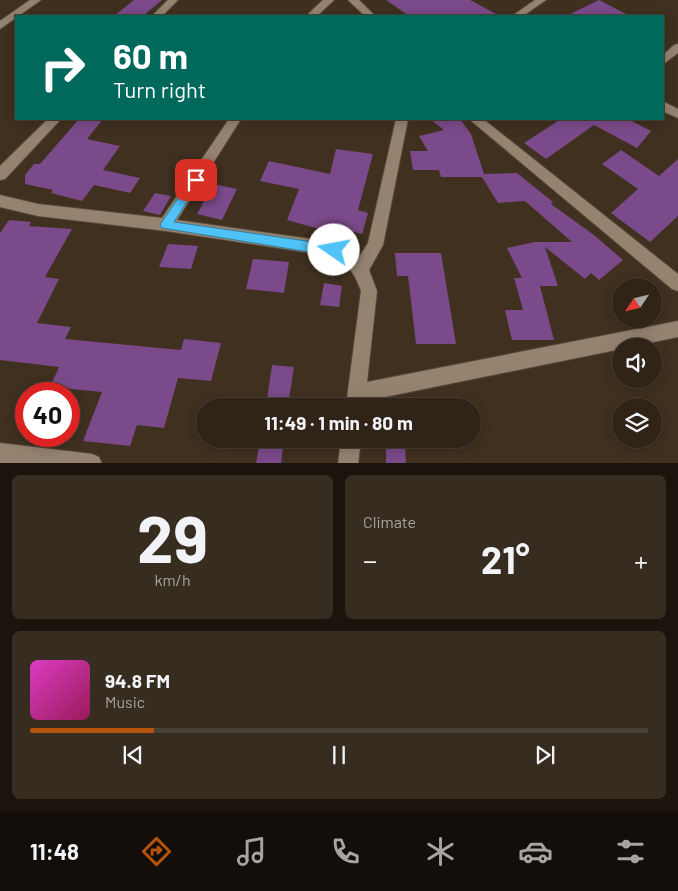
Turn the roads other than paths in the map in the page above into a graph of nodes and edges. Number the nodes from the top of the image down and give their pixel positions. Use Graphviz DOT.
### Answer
graph roads {
  1 [pos="36,0"];
  2 [pos="173,0"];
  3 [pos="329,0"];
  4 [pos="353,0"];
  5 [pos="541,0"];
  6 [pos="15,15"];
  7 [pos="15,15"];
  8 [pos="158,15"];
  9 [pos="312,15"];
  10 [pos="369,15"];
  11 [pos="518,15"];
  12 [pos="0,26"];
  13 [pos="678,47"];
  14 [pos="664,60"];
  15 [pos="664,106"];
  16 [pos="678,114"];
  17 [pos="54,120"];
  18 [pos="234,120"];
  19 [pos="402,120"];
  20 [pos="476,120"];
  21 [pos="0,175"];
  22 [pos="0,201"];
  23 [pos="166,225"];
  24 [pos="361,269"];
  25 [pos="678,284"];
  26 [pos="678,329"];
  27 [pos="356,398"];
  28 [pos="365,398"];
  29 [pos="350,448"];
  30 [pos="0,453"];
  31 [pos="84,463"];
  32 [pos="348,463"];
  1 -- 7 [label="street"];
  2 -- 8 [label="street"];
  3 -- 9 [label="street"];
  4 -- 10 [label="street"];
  5 -- 11 [label="street"];
  6 -- 12 [label="street"];
  13 -- 14 [label="street"];
  15 -- 16 [label="street"];
  17 -- 21 [label="street"];
  18 -- 23 [label="street"];
  19 -- 24 [label="street"];
  20 -- 25 [label="street"];
  22 -- 23 [label="street"];
  23 -- 24 [label="street"];
  24 -- 27 [label="street"];
  26 -- 28 [label="street"];
  29 -- 32 [label="street"];
  30 -- 31 [label="street"];
}
